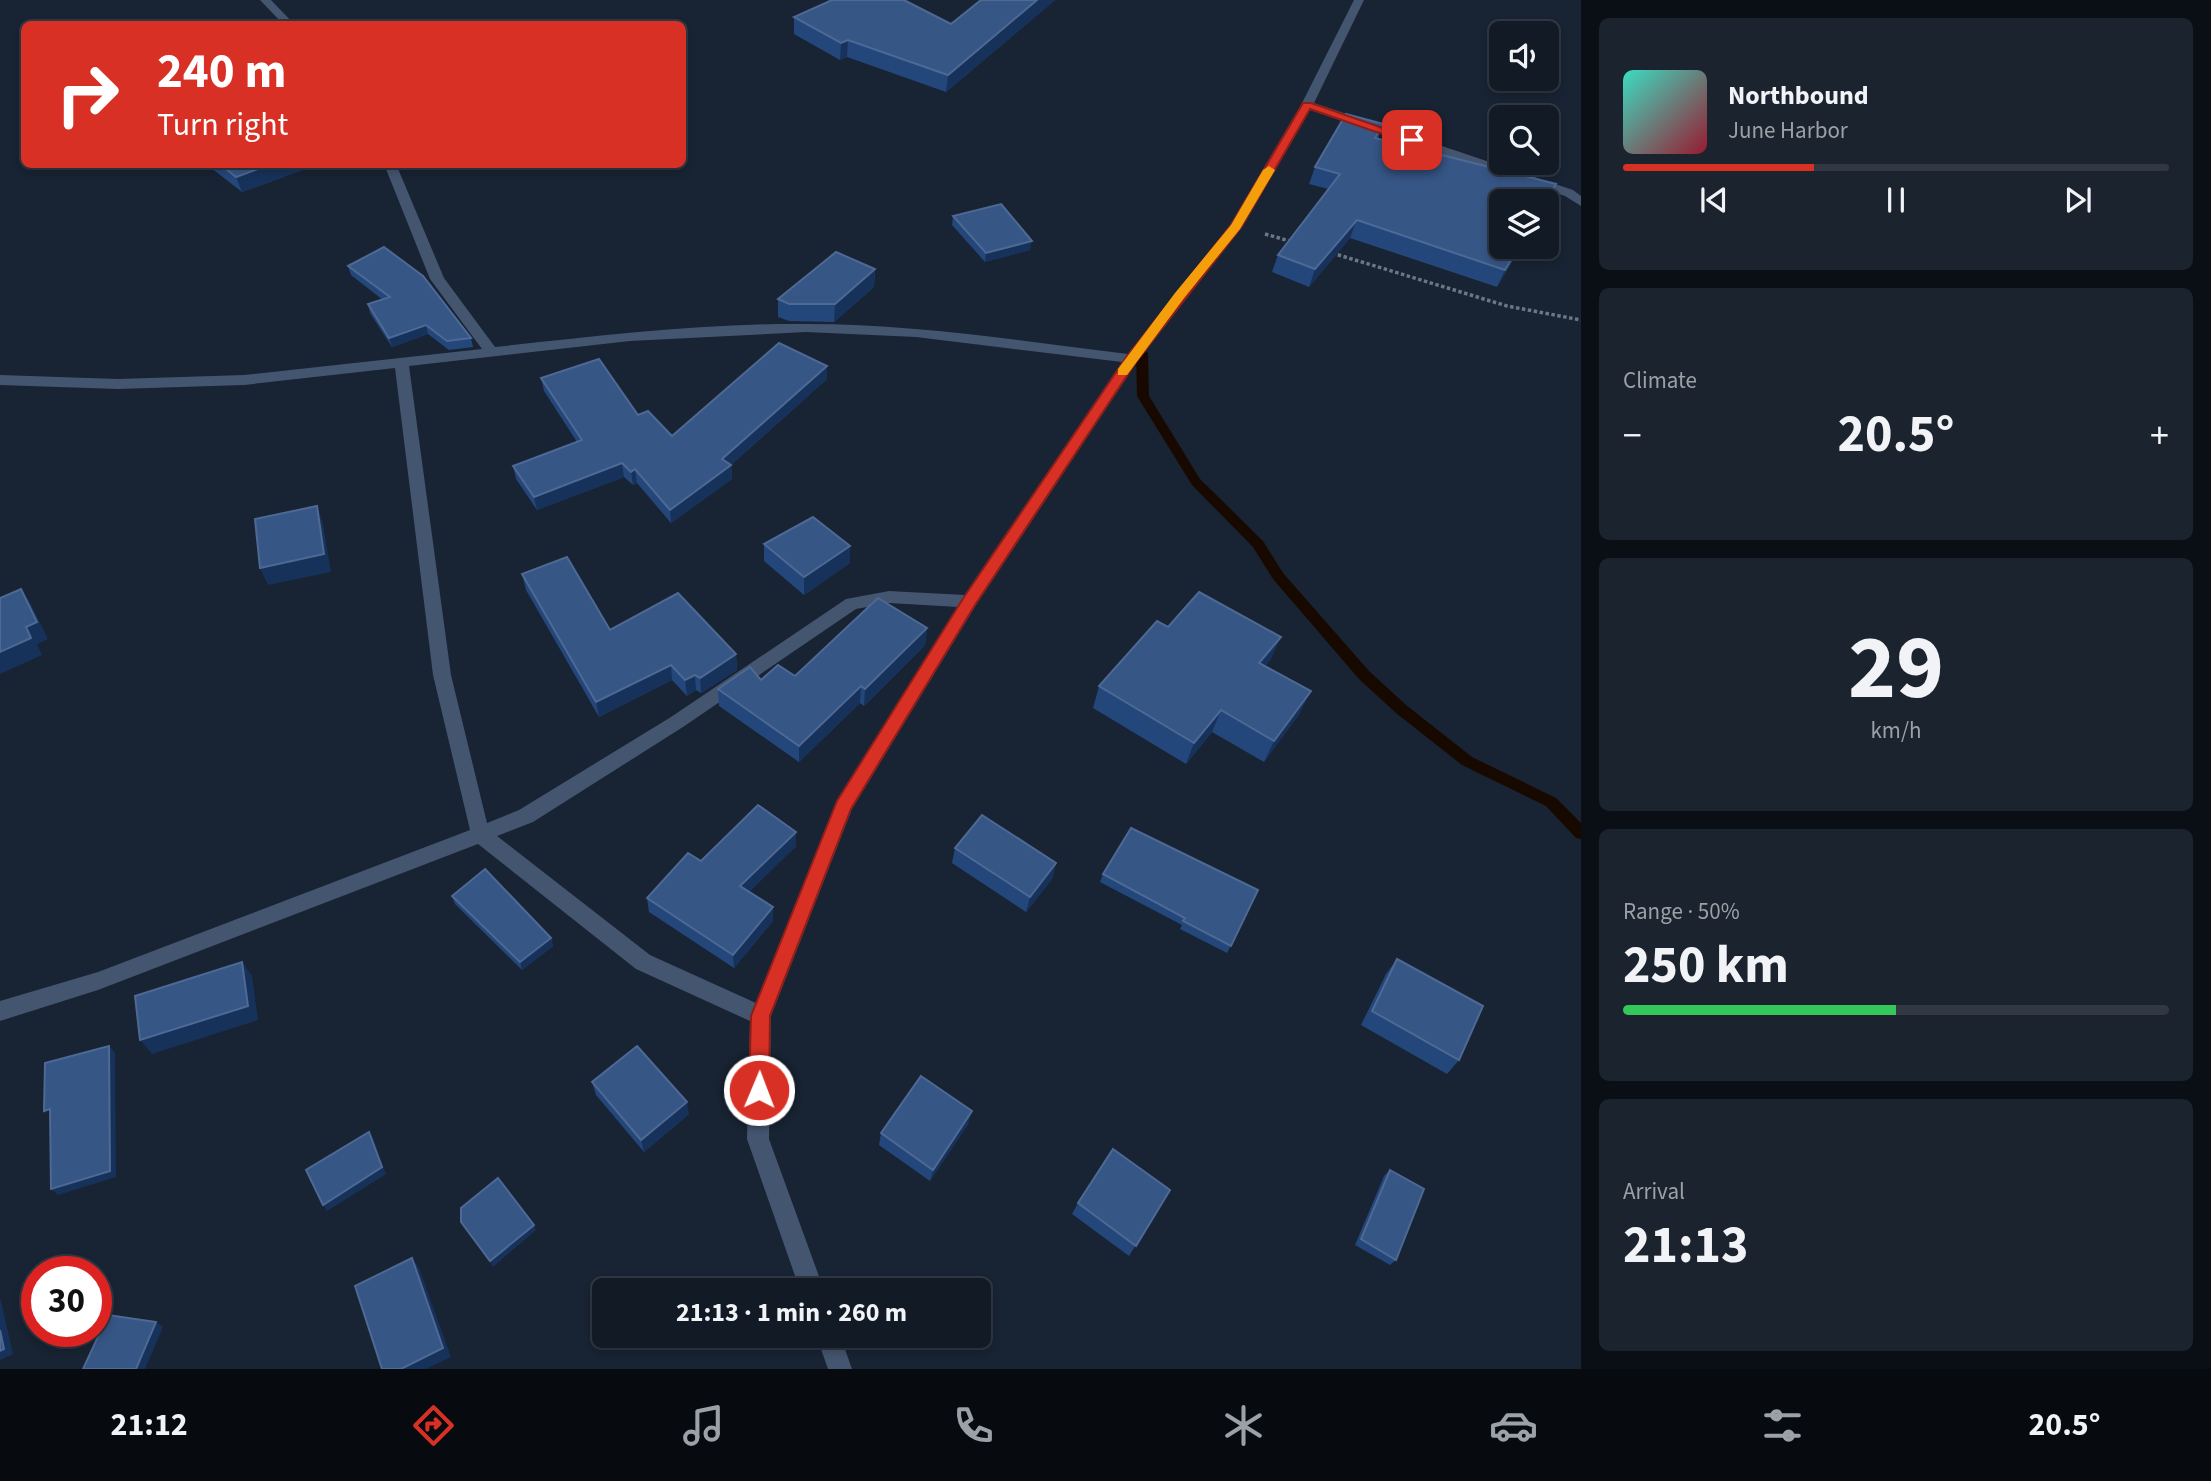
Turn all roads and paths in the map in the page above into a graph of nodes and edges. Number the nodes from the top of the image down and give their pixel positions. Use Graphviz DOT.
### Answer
graph roads {
  1 [pos="265,0"];
  2 [pos="1359,0"];
  3 [pos="286,21"];
  4 [pos="1307,105"];
  5 [pos="392,168"];
  6 [pos="1581,202"];
  7 [pos="1236,226"];
  8 [pos="1300,244"];
  9 [pos="1326,252"];
  10 [pos="1581,320"];
  11 [pos="492,353"];
  12 [pos="1132,359"];
  13 [pos="401,362"];
  14 [pos="0,380"];
  15 [pos="970,601"];
  16 [pos="480,834"];
  17 [pos="0,1011"];
  18 [pos="761,1016"];
  19 [pos="808,1278"];
  20 [pos="833,1348"];
  21 [pos="840,1369"];
  1 -- 3 [label="street"];
  2 -- 4 [label="street"];
  4 -- 6 [label="street"];
  4 -- 7 [label="street"];
  5 -- 11 [label="street"];
  7 -- 8 [label="path"];
  7 -- 12 [label="street"];
  9 -- 10 [label="path"];
  11 -- 12 [label="street"];
  11 -- 13 [label="street"];
  12 -- 15 [label="street"];
  13 -- 14 [label="street"];
  13 -- 16 [label="street"];
  15 -- 16 [label="street"];
  15 -- 18 [label="street"];
  16 -- 17 [label="street"];
  16 -- 18 [label="street"];
  18 -- 19 [label="street"];
  20 -- 21 [label="street"];
}
